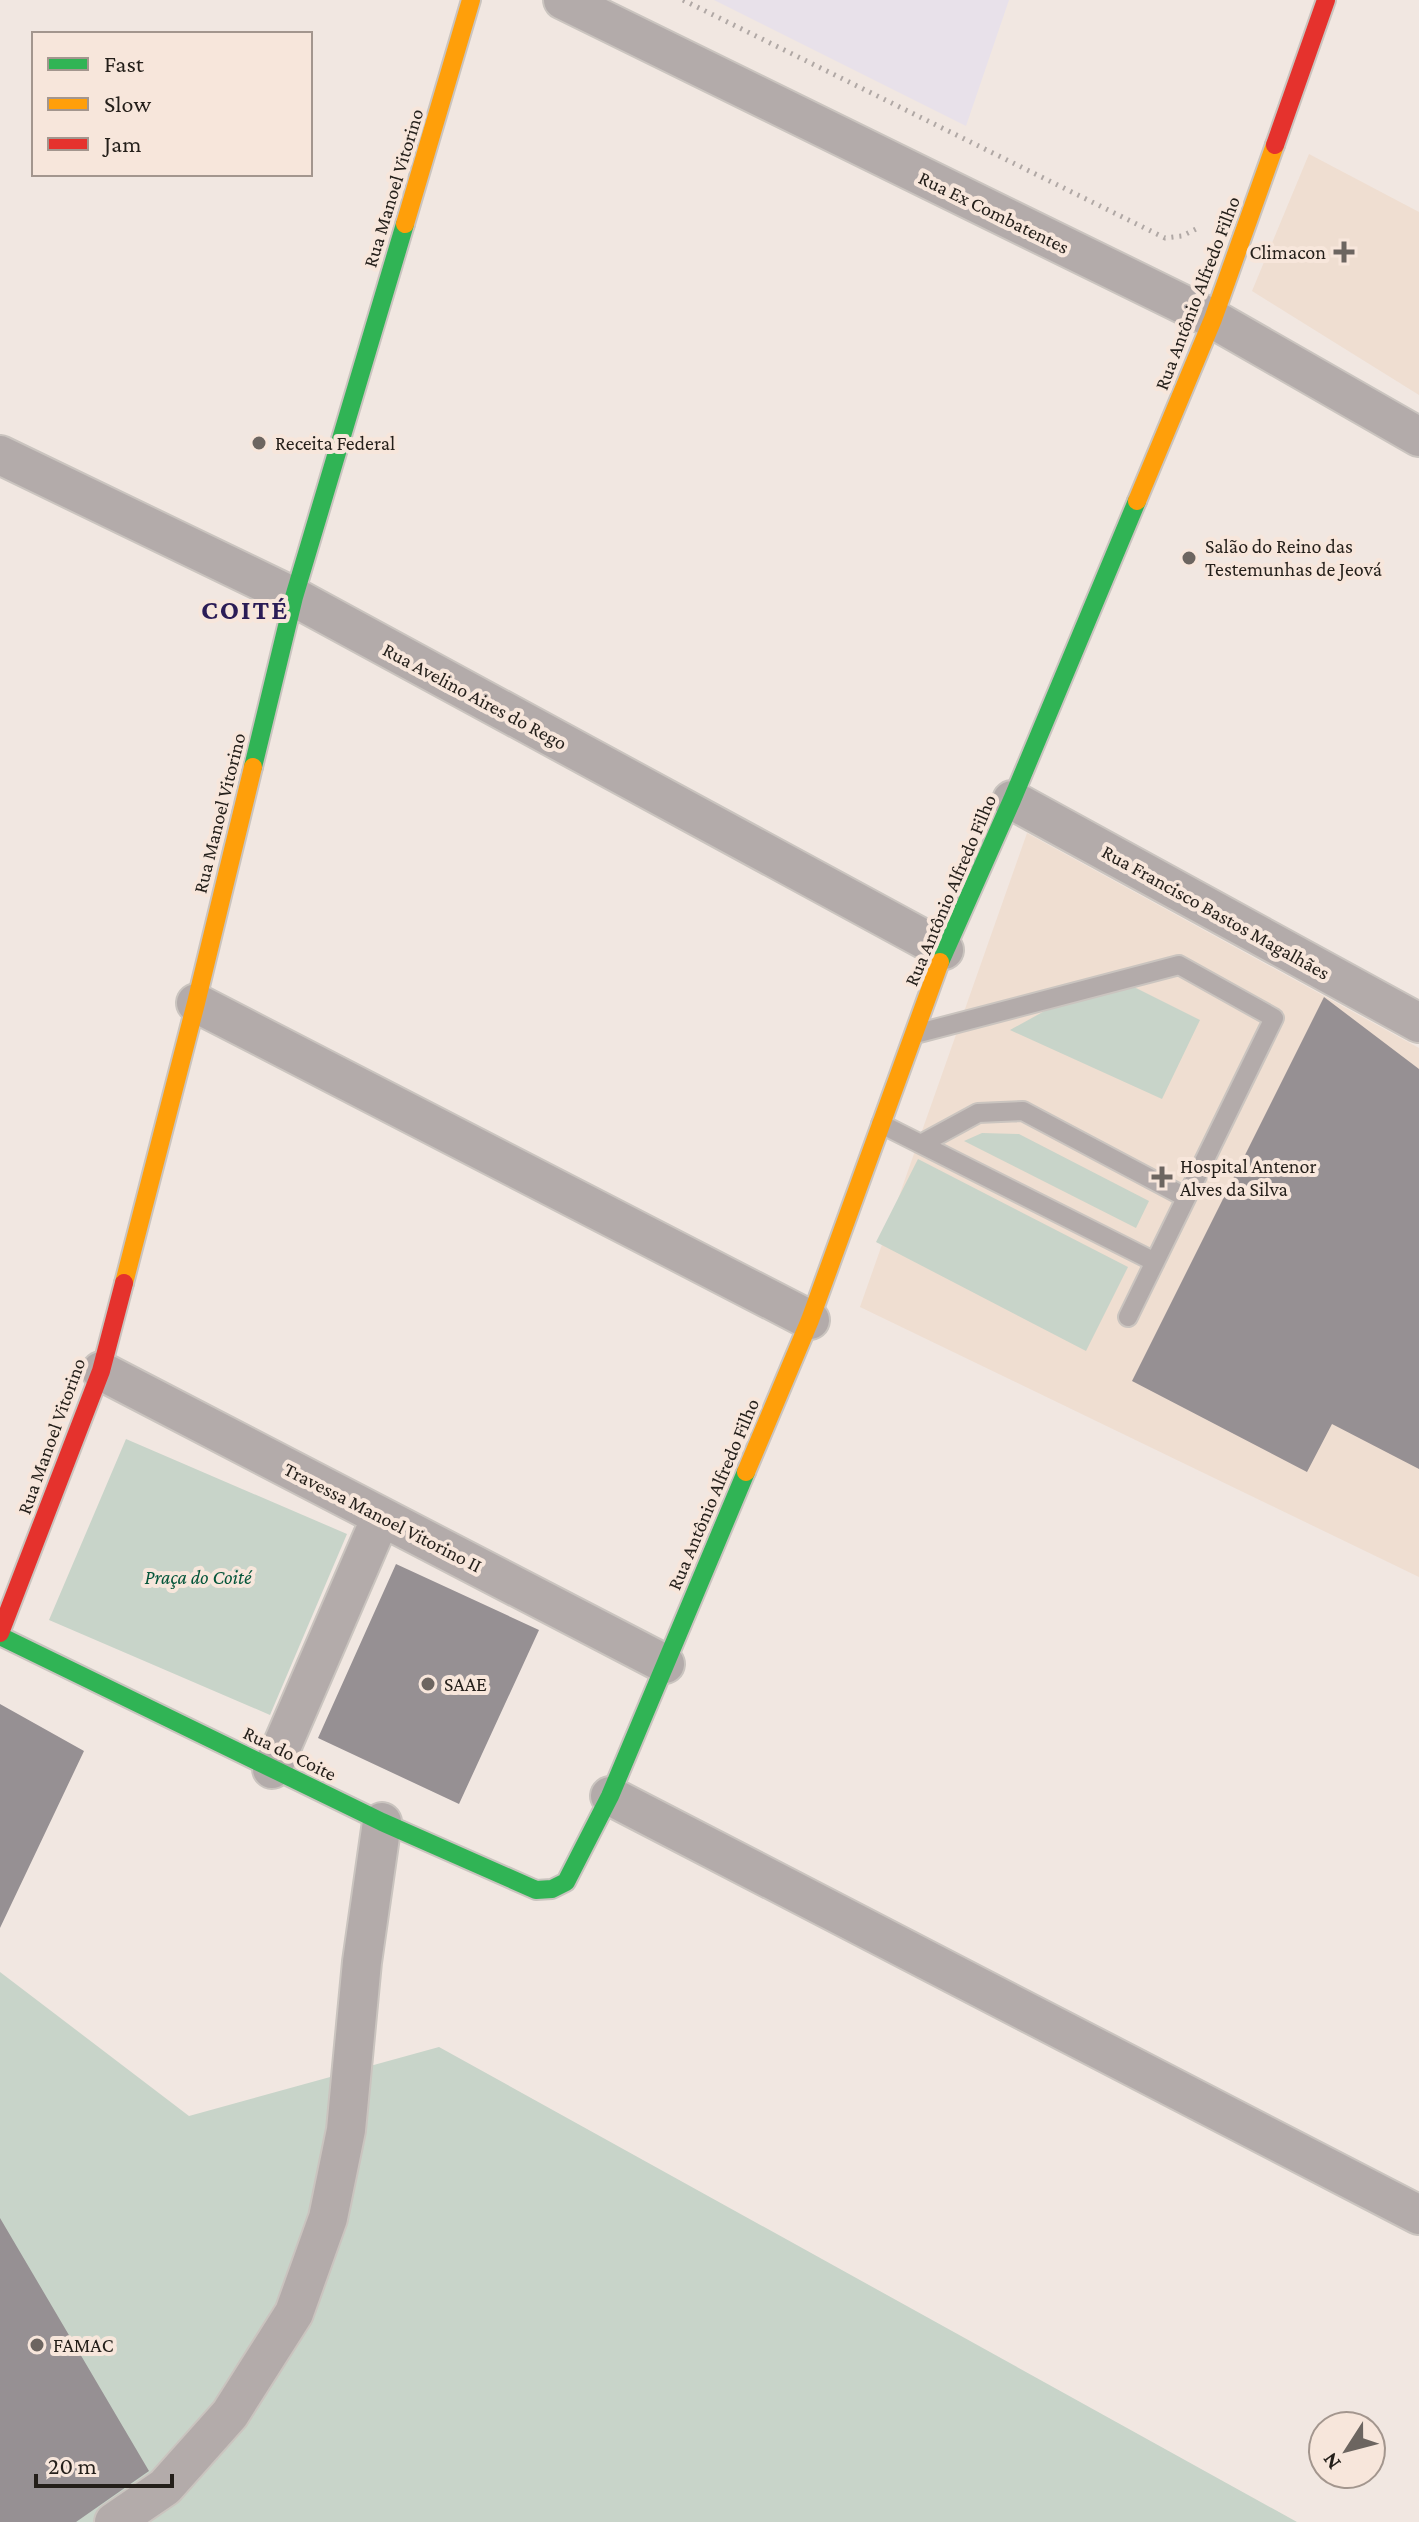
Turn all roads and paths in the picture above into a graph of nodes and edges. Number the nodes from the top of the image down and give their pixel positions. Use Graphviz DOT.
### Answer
graph roads {
  1 [pos="471,0"];
  2 [pos="563,0"];
  3 [pos="683,0"];
  4 [pos="1326,0"];
  5 [pos="1200,222"];
  6 [pos="1213,319"];
  7 [pos="1419,437"];
  8 [pos="0,455"];
  9 [pos="294,597"];
  10 [pos="1012,800"];
  11 [pos="944,950"];
  12 [pos="196,1003"];
  13 [pos="1419,1023"];
  14 [pos="914,1034"];
  15 [pos="881,1124"];
  16 [pos="921,1144"];
  17 [pos="1185,1197"];
  18 [pos="1155,1262"];
  19 [pos="1128,1317"];
  20 [pos="810,1320"];
  21 [pos="101,1371"];
  22 [pos="381,1517"];
  23 [pos="0,1634"];
  24 [pos="665,1664"];
  25 [pos="272,1769"];
  26 [pos="610,1796"];
  27 [pos="382,1822"];
  28 [pos="566,1882"];
  29 [pos="1419,2215"];
  30 [pos="114,2522"];
  1 -- 9 [label="street, Rua Manoel Vitorino"];
  2 -- 6 [label="street, Rua Ex Combatentes"];
  3 -- 5 [label="path"];
  4 -- 6 [label="street, Rua Antônio Alfredo Filho"];
  6 -- 7 [label="street, Rua Ex Combatentes"];
  6 -- 10 [label="street, Rua Antônio Alfredo Filho"];
  8 -- 9 [label="street, Rua Avelino Aires do Rego"];
  9 -- 11 [label="street, Rua Avelino Aires do Rego"];
  9 -- 12 [label="street, Rua Manoel Vitorino"];
  10 -- 11 [label="street, Rua Antônio Alfredo Filho"];
  10 -- 13 [label="street, Rua Francisco Bastos Magalhães"];
  11 -- 14 [label="street, Rua Antônio Alfredo Filho"];
  12 -- 20 [label="street"];
  12 -- 21 [label="street, Rua Manoel Vitorino"];
  14 -- 15 [label="street, Rua Antônio Alfredo Filho"];
  14 -- 17 [label="lane"];
  15 -- 16 [label="lane"];
  15 -- 20 [label="street, Rua Antônio Alfredo Filho"];
  16 -- 17 [label="lane"];
  16 -- 18 [label="lane"];
  17 -- 18 [label="lane"];
  18 -- 19 [label="lane"];
  20 -- 24 [label="street, Rua Antônio Alfredo Filho"];
  21 -- 22 [label="street, Travessa Manoel Vitorino II"];
  21 -- 23 [label="street, Rua Manoel Vitorino"];
  22 -- 24 [label="street, Travessa Manoel Vitorino II"];
  22 -- 25 [label="street"];
  23 -- 25 [label="street, Rua do Coite"];
  24 -- 26 [label="street, Rua Antônio Alfredo Filho"];
  25 -- 27 [label="street, Rua do Coite"];
  26 -- 28 [label="street, Rua Antônio Alfredo Filho"];
  26 -- 29 [label="street"];
  27 -- 28 [label="street, Rua do Coite"];
  27 -- 30 [label="street"];
}
